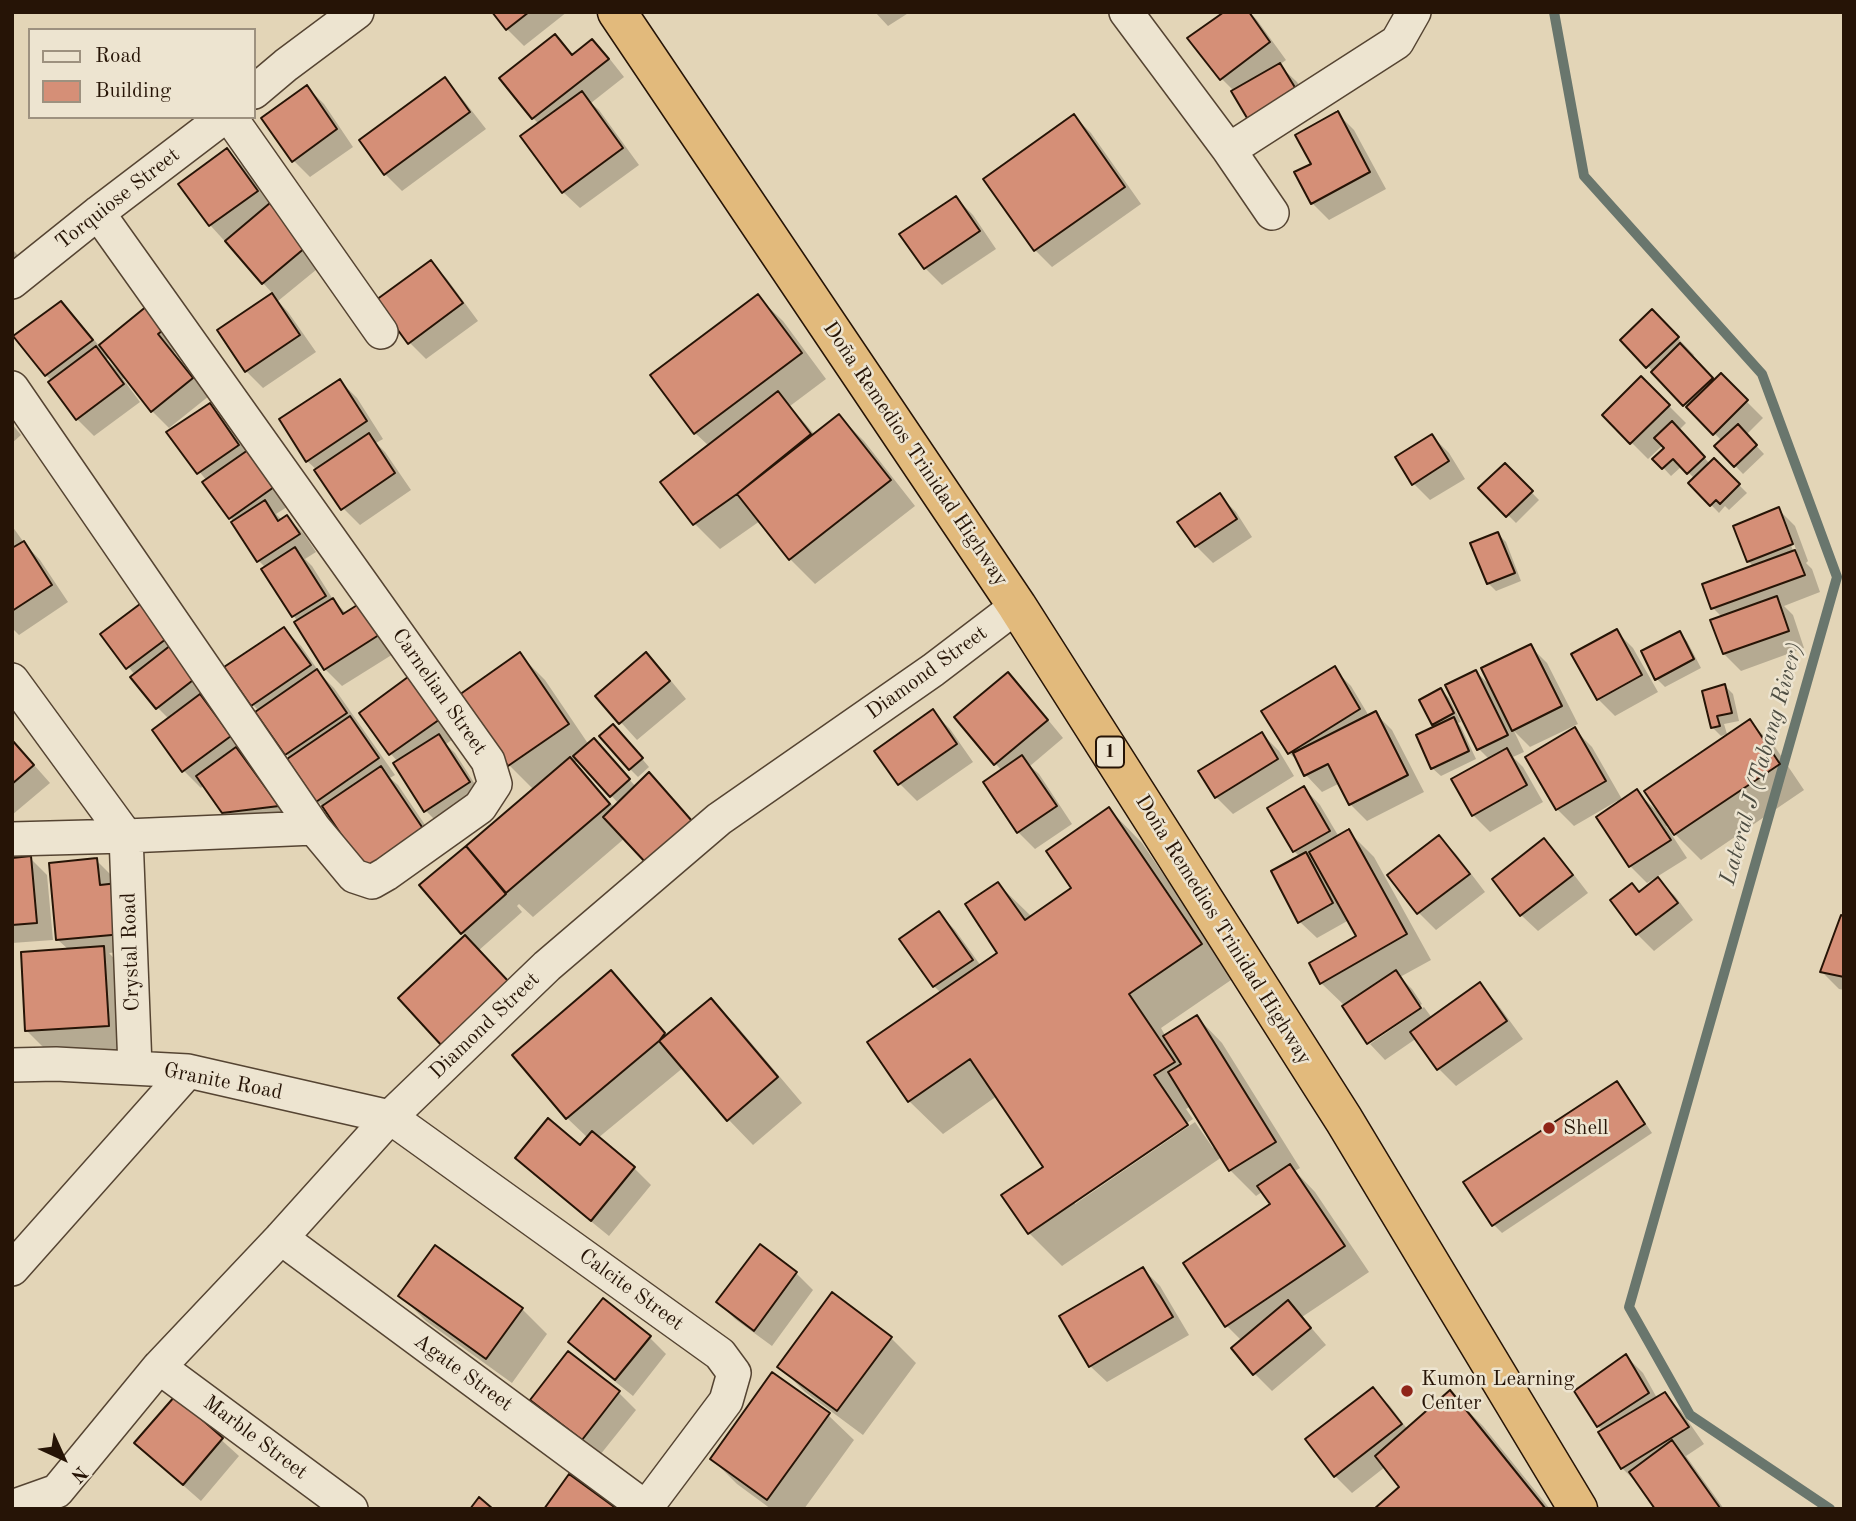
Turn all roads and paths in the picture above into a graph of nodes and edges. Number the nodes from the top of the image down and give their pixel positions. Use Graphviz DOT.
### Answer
graph roads {
  1 [pos="357,12"];
  2 [pos="617,12"];
  3 [pos="1126,12"];
  4 [pos="1414,12"];
  5 [pos="256,90"];
  6 [pos="220,119"];
  7 [pos="231,119"];
  8 [pos="1229,150"];
  9 [pos="98,213"];
  10 [pos="1272,213"];
  11 [pos="12,282"];
  12 [pos="381,332"];
  13 [pos="12,388"];
  14 [pos="1017,606"];
  15 [pos="12,680"];
  16 [pos="314,828"];
  17 [pos="126,836"];
  18 [pos="12,839"];
  19 [pos="12,1065"];
  20 [pos="135,1067"];
  21 [pos="188,1072"];
  22 [pos="390,1117"];
  23 [pos="281,1238"];
  24 [pos="12,1269"];
  25 [pos="159,1367"];
  26 [pos="67,1500"];
  27 [pos="12,1507"];
  28 [pos="646,1508"];
  29 [pos="351,1509"];
  30 [pos="1578,1509"];
  1 -- 5 [label="street"];
  2 -- 14 [label="highway, Doña Remedios Trinidad Highway / 1"];
  3 -- 8 [label="street"];
  4 -- 8 [label="street"];
  6 -- 9 [label="street, Torquiose Street"];
  7 -- 12 [label="street"];
  8 -- 10 [label="street"];
  9 -- 11 [label="street, Torquiose Street"];
  9 -- 16 [label="street, Carnelian Street"];
  13 -- 16 [label="street, Carnelian Street"];
  14 -- 22 [label="street, Diamond Street"];
  14 -- 30 [label="highway, Doña Remedios Trinidad Highway / 1"];
  15 -- 17 [label="street"];
  16 -- 17 [label="street"];
  17 -- 18 [label="street"];
  17 -- 20 [label="street, Crystal Road"];
  19 -- 20 [label="street, Granite Road"];
  20 -- 21 [label="street, Granite Road"];
  21 -- 22 [label="street, Granite Road"];
  21 -- 24 [label="street"];
  22 -- 23 [label="street, Diamond Street"];
  22 -- 28 [label="street, Calcite Street"];
  23 -- 25 [label="street, Diamond Street"];
  23 -- 28 [label="street, Agate Street"];
  25 -- 26 [label="street, Diamond Street"];
  25 -- 29 [label="street, Marble Street"];
  26 -- 27 [label="street, Diamond Street"];
}
